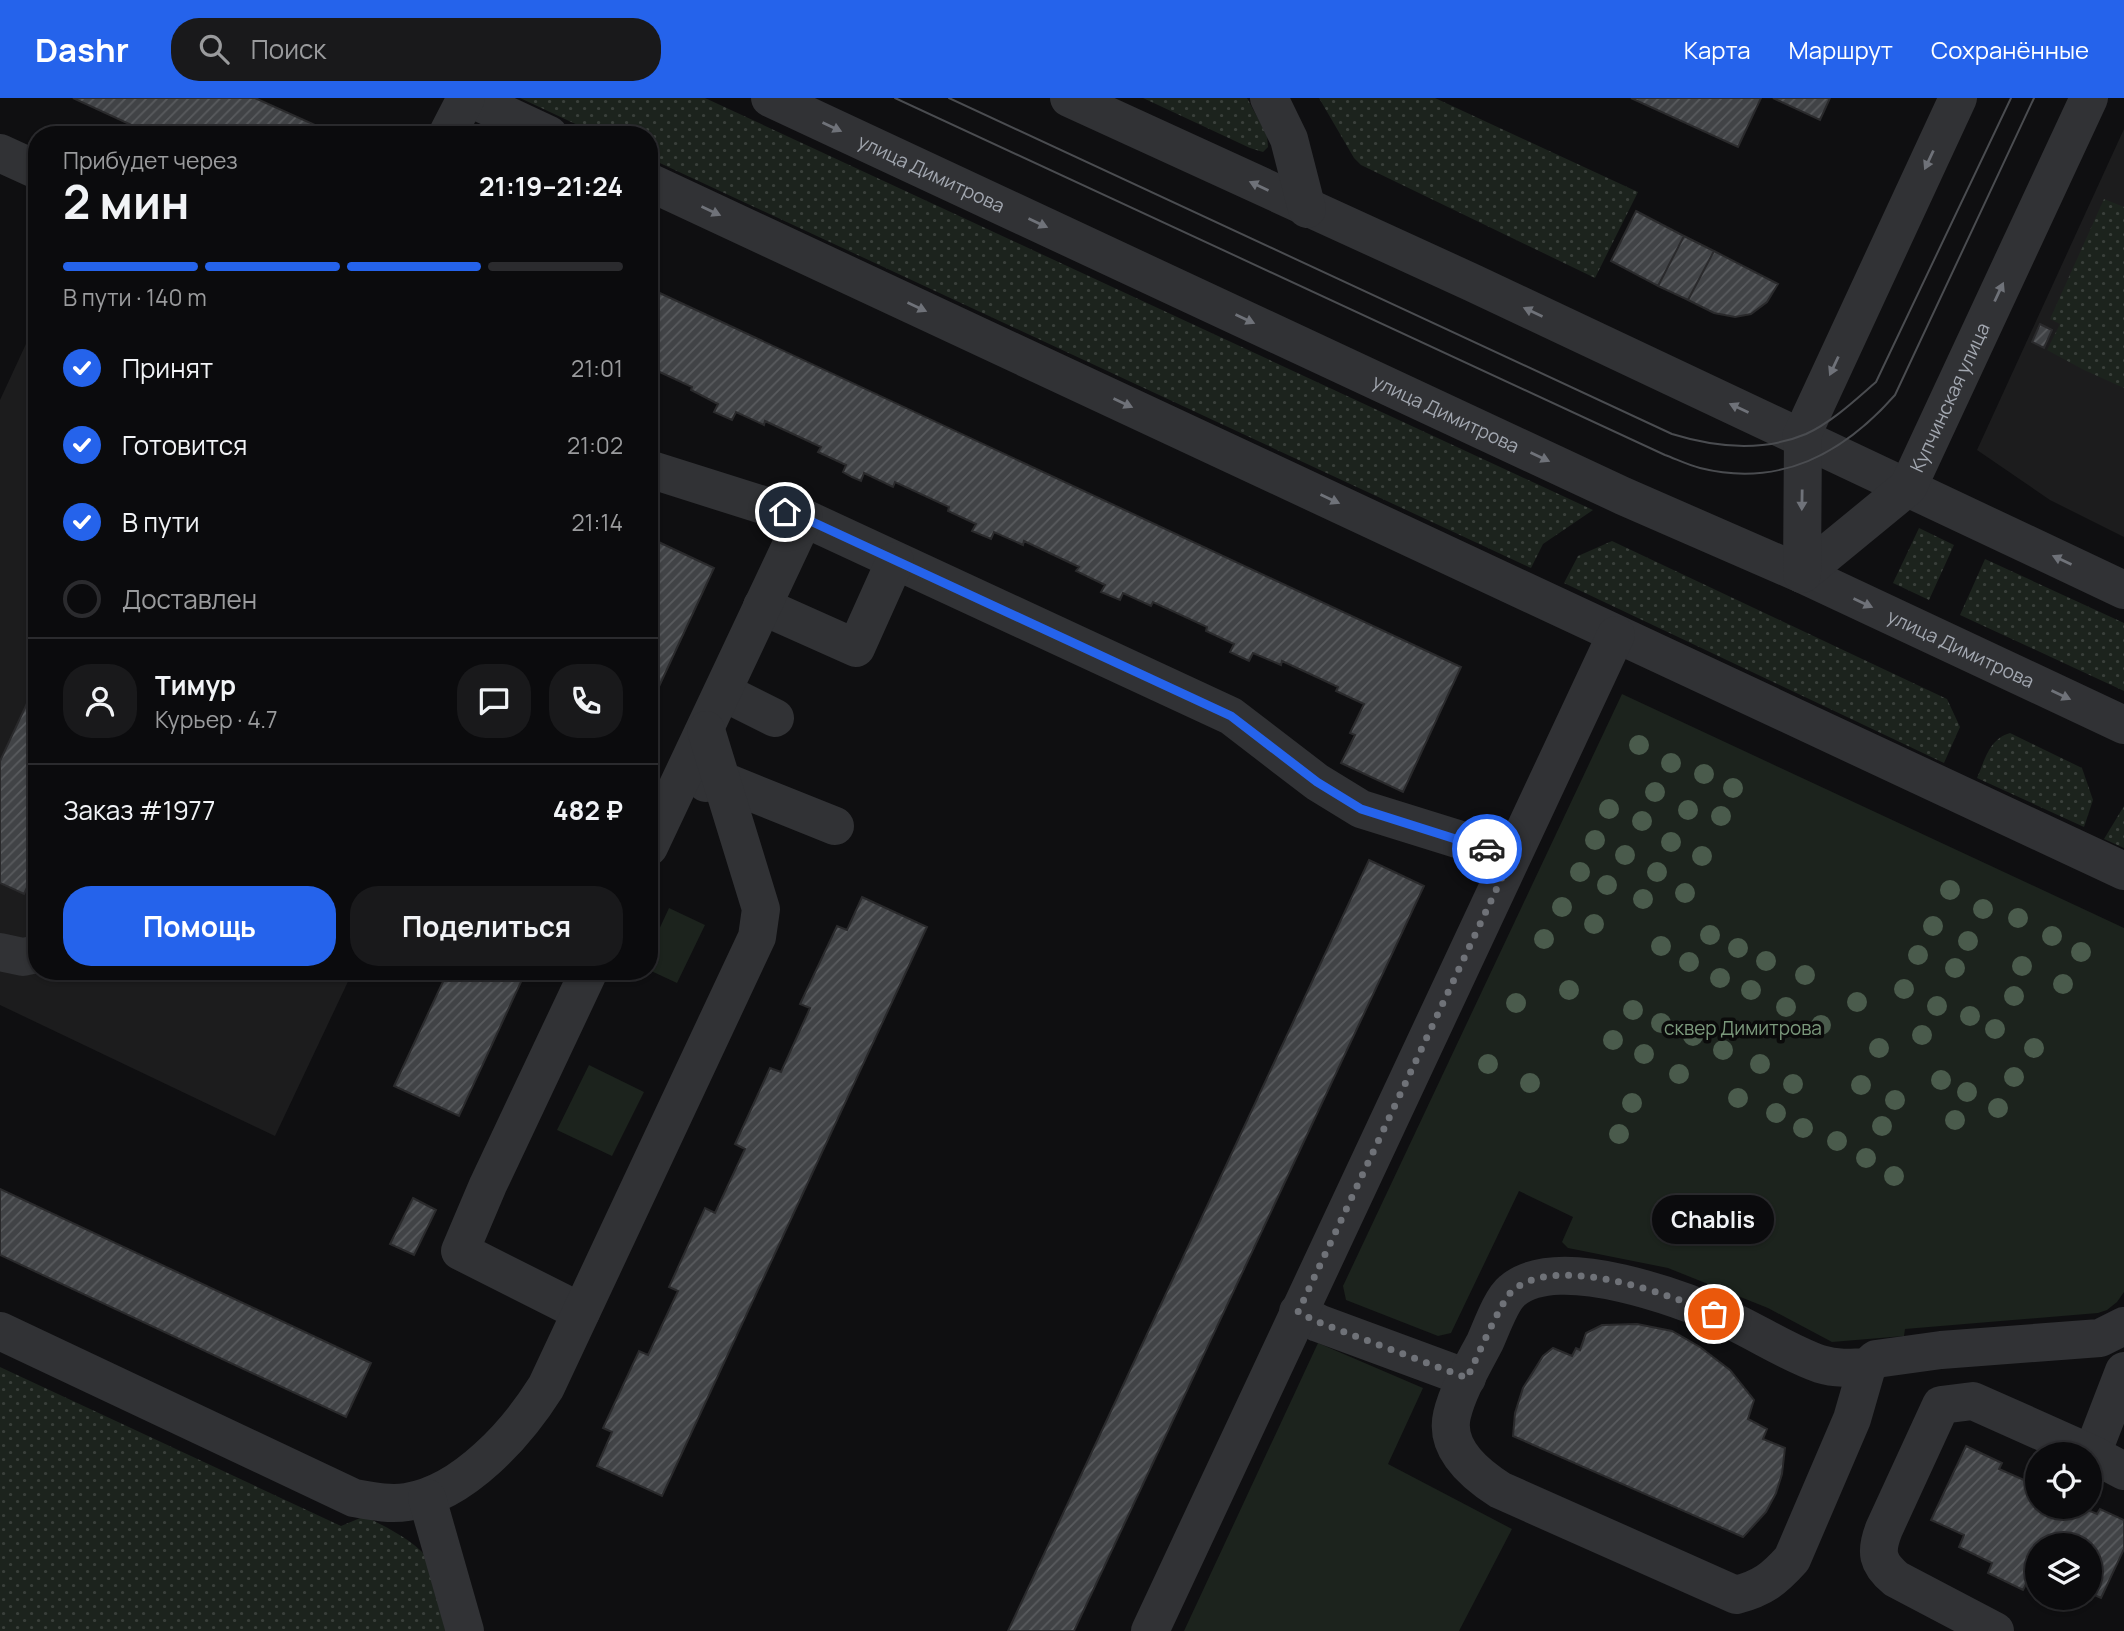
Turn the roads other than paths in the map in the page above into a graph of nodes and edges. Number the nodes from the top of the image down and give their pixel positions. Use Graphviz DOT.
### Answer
graph roads {
  1 [pos="468,98"];
  2 [pos="770,98"];
  3 [pos="1069,98"];
  4 [pos="1269,98"];
  5 [pos="1958,98"];
  6 [pos="2089,98"];
  7 [pos="452,126"];
  8 [pos="529,126"];
  9 [pos="0,153"];
  10 [pos="28,166"];
  11 [pos="658,186"];
  12 [pos="1307,209"];
  13 [pos="1801,437"];
  14 [pos="658,471"];
  15 [pos="1908,487"];
  16 [pos="804,518"];
  17 [pos="895,561"];
  18 [pos="1802,574"];
  19 [pos="2124,590"];
  20 [pos="762,606"];
  21 [pos="1616,635"];
  22 [pos="723,692"];
  23 [pos="775,718"];
  24 [pos="2124,725"];
  25 [pos="706,730"];
  26 [pos="723,781"];
  27 [pos="679,785"];
  28 [pos="835,826"];
  29 [pos="658,829"];
  30 [pos="1512,856"];
  31 [pos="2124,872"];
  32 [pos="0,952"];
  33 [pos="28,956"];
  34 [pos="586,980"];
  35 [pos="581,1312"];
  36 [pos="1298,1312"];
  37 [pos="2124,1326"];
  38 [pos="0,1331"];
  39 [pos="1867,1367"];
  40 [pos="2124,1371"];
  41 [pos="1467,1378"];
  42 [pos="2108,1462"];
  43 [pos="427,1498"];
  44 [pos="465,1631"];
  45 [pos="1150,1631"];
  46 [pos="1995,1631"];
  1 -- 7 [label="street"];
  1 -- 8 [label="street"];
  2 -- 18 [label="street, улица Димитрова, one-way"];
  12 -- 3 [label="street, one-way"];
  4 -- 12 [label="street"];
  5 -- 13 [label="street, one-way"];
  15 -- 6 [label="street, Купчинская улица, one-way"];
  9 -- 10 [label="street"];
  11 -- 21 [label="street, one-way"];
  13 -- 12 [label="street, one-way"];
  13 -- 15 [label="street"];
  13 -- 18 [label="street, one-way"];
  14 -- 16 [label="street"];
  15 -- 18 [label="street, Купчинская улица"];
  19 -- 15 [label="street, one-way"];
  16 -- 17 [label="street"];
  16 -- 20 [label="street"];
  17 -- 20 [label="street"];
  17 -- 30 [label="street"];
  18 -- 24 [label="street, улица Димитрова, one-way"];
  20 -- 22 [label="street"];
  21 -- 30 [label="street"];
  21 -- 31 [label="street"];
  22 -- 23 [label="street"];
  22 -- 25 [label="street"];
  25 -- 26 [label="street"];
  25 -- 27 [label="street"];
  26 -- 27 [label="street"];
  26 -- 28 [label="street"];
  26 -- 35 [label="street"];
  27 -- 29 [label="street"];
  30 -- 36 [label="street"];
  32 -- 33 [label="street"];
  34 -- 35 [label="street"];
  35 -- 43 [label="street"];
  36 -- 41 [label="street"];
  36 -- 45 [label="street"];
  37 -- 39 [label="street"];
  38 -- 43 [label="street"];
  39 -- 41 [label="street"];
  39 -- 41 [label="street"];
  40 -- 42 [label="street"];
  42 -- 46 [label="street"];
  43 -- 44 [label="street"];
}
